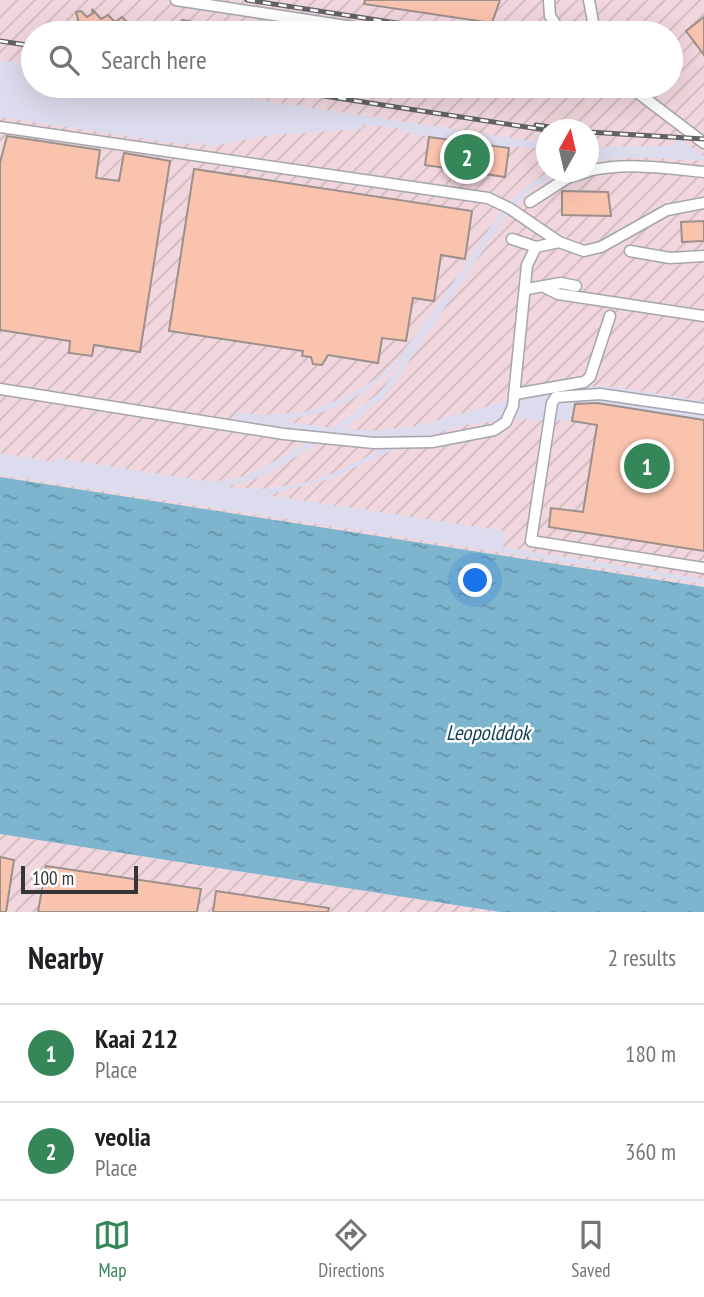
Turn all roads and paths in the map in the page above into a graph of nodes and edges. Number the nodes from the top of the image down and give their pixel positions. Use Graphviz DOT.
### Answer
graph roads {
  1 [pos="176,0"];
  2 [pos="549,0"];
  3 [pos="589,0"];
  4 [pos="313,21"];
  5 [pos="553,21"];
  6 [pos="593,21"];
  7 [pos="645,98"];
  8 [pos="0,127"];
  9 [pos="704,143"];
  10 [pos="599,169"];
  11 [pos="704,172"];
  12 [pos="560,182"];
  13 [pos="530,202"];
  14 [pos="704,203"];
  15 [pos="512,239"];
  16 [pos="559,242"];
  17 [pos="536,247"];
  18 [pos="630,251"];
  19 [pos="704,256"];
  20 [pos="576,286"];
  21 [pos="546,288"];
  22 [pos="527,289"];
  23 [pos="610,316"];
  24 [pos="704,316"];
  25 [pos="0,389"];
  26 [pos="515,394"];
  27 [pos="704,409"];
  28 [pos="704,568"];
  1 -- 4 [label="street"];
  2 -- 5 [label="street"];
  3 -- 6 [label="street"];
  7 -- 9 [label="street"];
  8 -- 16 [label="street"];
  10 -- 11 [label="street"];
  12 -- 13 [label="street"];
  14 -- 16 [label="street"];
  15 -- 17 [label="street"];
  16 -- 17 [label="street"];
  17 -- 22 [label="street"];
  18 -- 19 [label="street"];
  20 -- 21 [label="street"];
  21 -- 22 [label="street"];
  21 -- 24 [label="street"];
  22 -- 26 [label="street"];
  23 -- 26 [label="street"];
  25 -- 26 [label="street"];
  27 -- 28 [label="street"];
}
